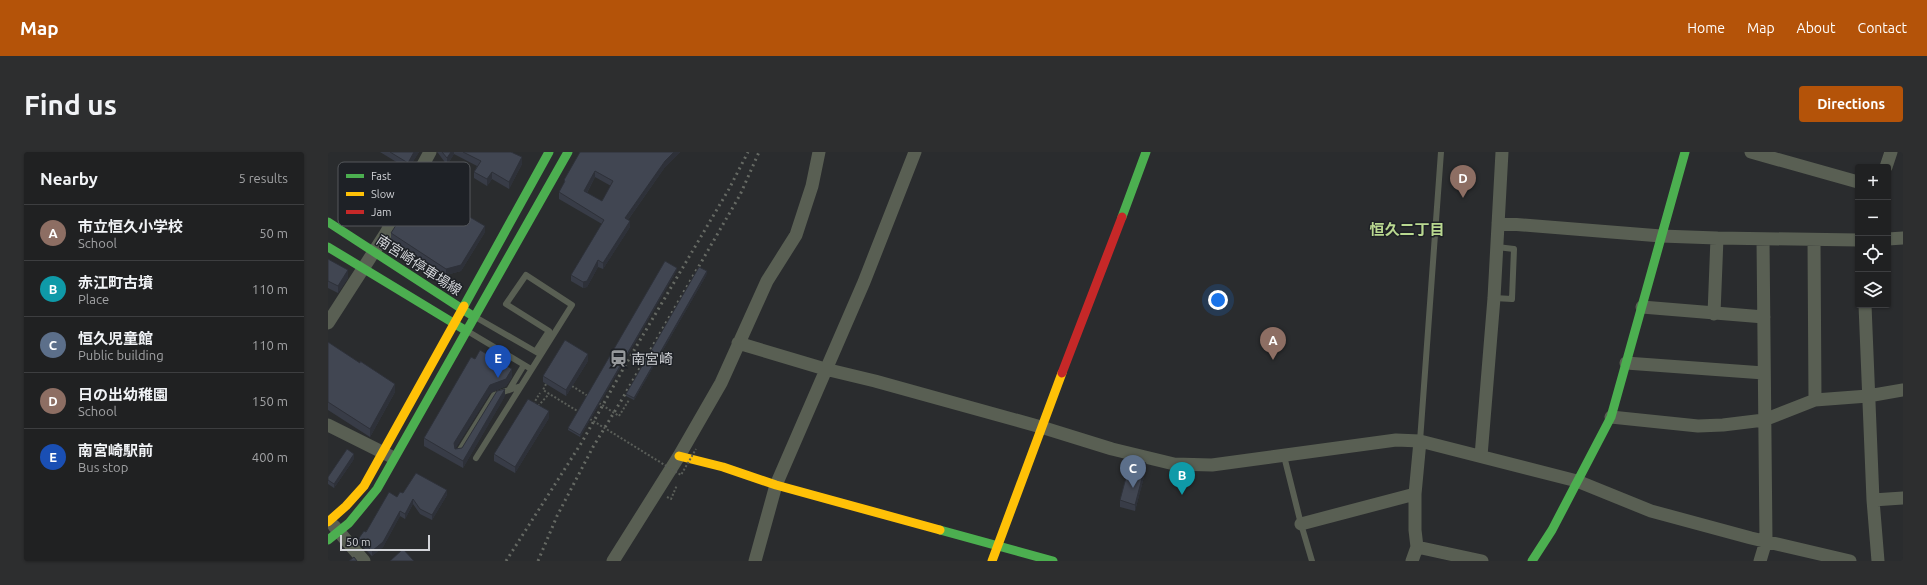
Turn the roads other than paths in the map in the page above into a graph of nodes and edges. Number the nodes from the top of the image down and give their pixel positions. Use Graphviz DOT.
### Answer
graph roads {
  1 [pos="430,152"];
  2 [pos="549,152"];
  3 [pos="568,152"];
  4 [pos="819,152"];
  5 [pos="915,152"];
  6 [pos="1146,152"];
  7 [pos="1441,152"];
  8 [pos="1502,152"];
  9 [pos="1685,152"];
  10 [pos="1751,152"];
  11 [pos="1891,152"];
  12 [pos="424,162"];
  13 [pos="1887,164"];
  14 [pos="1855,181"];
  15 [pos="328,222"];
  16 [pos="1498,223"];
  17 [pos="389,226"];
  18 [pos="1660,236"];
  19 [pos="1717,238"];
  20 [pos="1903,238"];
  21 [pos="1763,239"];
  22 [pos="1891,239"];
  23 [pos="1814,240"];
  24 [pos="1855,240"];
  25 [pos="328,246"];
  26 [pos="1497,247"];
  27 [pos="374,252"];
  28 [pos="364,269"];
  29 [pos="1494,298"];
  30 [pos="1642,307"];
  31 [pos="1865,308"];
  32 [pos="463,309"];
  33 [pos="1714,314"];
  34 [pos="475,317"];
  35 [pos="1764,317"];
  36 [pos="328,323"];
  37 [pos="455,324"];
  38 [pos="468,332"];
  39 [pos="738,343"];
  40 [pos="538,352"];
  41 [pos="1626,363"];
  42 [pos="524,365"];
  43 [pos="531,369"];
  44 [pos="826,369"];
  45 [pos="1764,372"];
  46 [pos="520,386"];
  47 [pos="509,390"];
  48 [pos="1903,390"];
  49 [pos="1868,396"];
  50 [pos="1815,400"];
  51 [pos="1611,417"];
  52 [pos="1764,420"];
  53 [pos="328,425"];
  54 [pos="1042,427"];
  55 [pos="1420,441"];
  56 [pos="458,453"];
  57 [pos="389,456"];
  58 [pos="679,456"];
  59 [pos="1284,456"];
  60 [pos="1481,456"];
  61 [pos="476,458"];
  62 [pos="1577,481"];
  63 [pos="776,485"];
  64 [pos="1415,494"];
  65 [pos="1903,498"];
  66 [pos="1873,500"];
  67 [pos="329,521"];
  68 [pos="1301,524"];
  69 [pos="334,536"];
  70 [pos="1766,541"];
  71 [pos="998,545"];
  72 [pos="1418,547"];
  73 [pos="364,561"];
  74 [pos="613,561"];
  75 [pos="756,561"];
  76 [pos="992,561"];
  77 [pos="1053,561"];
  78 [pos="1312,561"];
  79 [pos="1412,561"];
  80 [pos="1482,561"];
  81 [pos="1532,561"];
  82 [pos="1760,561"];
  83 [pos="1850,561"];
  84 [pos="1878,561"];
  1 -- 12 [label="street"];
  2 -- 32 [label="street"];
  3 -- 34 [label="street"];
  4 -- 39 [label="street"];
  5 -- 44 [label="street"];
  6 -- 54 [label="street"];
  7 -- 55 [label="lane"];
  8 -- 16 [label="street"];
  9 -- 18 [label="street"];
  10 -- 14 [label="street"];
  11 -- 13 [label="street"];
  15 -- 27 [label="street, 南宮崎停車場線"];
  16 -- 18 [label="street"];
  16 -- 26 [label="street"];
  17 -- 27 [label="street"];
  18 -- 19 [label="street"];
  18 -- 30 [label="street"];
  19 -- 21 [label="street"];
  19 -- 33 [label="street"];
  20 -- 22 [label="street"];
  21 -- 23 [label="street"];
  21 -- 35 [label="street"];
  23 -- 24 [label="street"];
  23 -- 50 [label="street"];
  25 -- 28 [label="street"];
  26 -- 29 [label="street"];
  26 -- 29 [label="lane"];
  27 -- 28 [label="street"];
  27 -- 32 [label="street, 南宮崎停車場線"];
  28 -- 36 [label="street"];
  28 -- 37 [label="street"];
  29 -- 60 [label="street"];
  30 -- 33 [label="street"];
  30 -- 41 [label="street"];
  31 -- 49 [label="street"];
  32 -- 34 [label="street, 南宮崎停車場線"];
  32 -- 37 [label="street"];
  33 -- 35 [label="street"];
  34 -- 38 [label="street"];
  34 -- 40 [label="lane"];
  35 -- 45 [label="street"];
  37 -- 38 [label="street"];
  37 -- 57 [label="street"];
  38 -- 42 [label="lane"];
  38 -- 57 [label="street"];
  39 -- 44 [label="street"];
  39 -- 58 [label="street"];
  40 -- 40 [label="lane"];
  40 -- 43 [label="lane"];
  41 -- 45 [label="street"];
  41 -- 51 [label="street"];
  42 -- 43 [label="lane"];
  42 -- 47 [label="lane"];
  43 -- 46 [label="lane"];
  44 -- 54 [label="street"];
  44 -- 63 [label="street"];
  45 -- 52 [label="street"];
  46 -- 47 [label="lane"];
  46 -- 61 [label="lane"];
  47 -- 56 [label="lane"];
  48 -- 49 [label="street"];
  49 -- 50 [label="street"];
  49 -- 66 [label="street"];
  50 -- 52 [label="street"];
  51 -- 52 [label="street"];
  51 -- 62 [label="street"];
  52 -- 70 [label="street"];
  53 -- 57 [label="street"];
  54 -- 59 [label="street"];
  54 -- 71 [label="street"];
  55 -- 59 [label="street"];
  55 -- 60 [label="street"];
  55 -- 64 [label="street"];
  57 -- 67 [label="street"];
  57 -- 69 [label="street"];
  58 -- 63 [label="street"];
  58 -- 74 [label="street"];
  59 -- 68 [label="lane"];
  60 -- 62 [label="street"];
  62 -- 70 [label="street"];
  62 -- 81 [label="street"];
  63 -- 71 [label="street"];
  63 -- 75 [label="street"];
  64 -- 68 [label="street"];
  64 -- 72 [label="street"];
  65 -- 66 [label="street"];
  66 -- 84 [label="street"];
  67 -- 69 [label="street"];
  68 -- 78 [label="lane"];
  69 -- 73 [label="street"];
  70 -- 82 [label="street"];
  70 -- 83 [label="street"];
  71 -- 76 [label="street"];
  71 -- 77 [label="street"];
  72 -- 79 [label="street"];
  72 -- 80 [label="street"];
}
